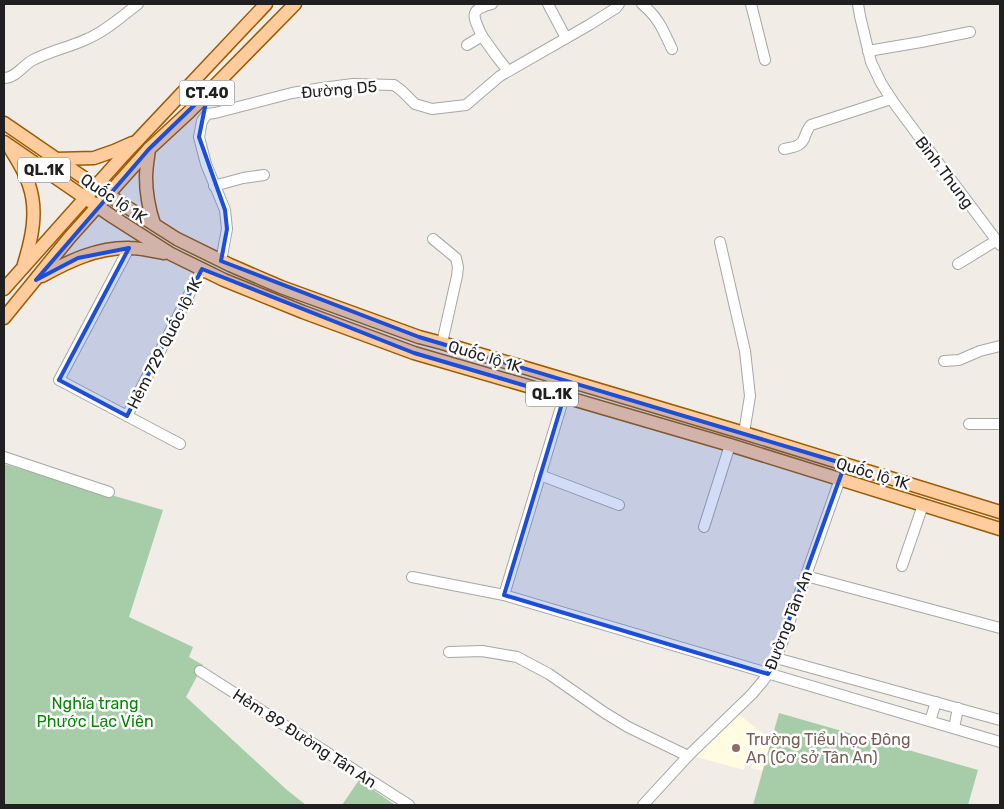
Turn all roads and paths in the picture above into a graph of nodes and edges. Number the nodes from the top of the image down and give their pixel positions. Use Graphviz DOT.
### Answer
graph roads {
  1 [pos="138,4"];
  2 [pos="266,4"];
  3 [pos="295,4"];
  4 [pos="492,4"];
  5 [pos="548,4"];
  6 [pos="619,4"];
  7 [pos="642,4"];
  8 [pos="751,4"];
  9 [pos="858,4"];
  10 [pos="970,32"];
  11 [pos="482,36"];
  12 [pos="566,38"];
  13 [pos="467,46"];
  14 [pos="672,49"];
  15 [pos="868,51"];
  16 [pos="765,60"];
  17 [pos="508,71"];
  18 [pos="4,78"];
  19 [pos="208,92"];
  20 [pos="891,99"];
  21 [pos="207,114"];
  22 [pos="4,123"];
  23 [pos="139,140"];
  24 [pos="6,144"];
  25 [pos="149,149"];
  26 [pos="784,149"];
  27 [pos="56,159"];
  28 [pos="264,176"];
  29 [pos="96,186"];
  30 [pos="214,186"];
  31 [pos="108,194"];
  32 [pos="85,198"];
  33 [pos="97,206"];
  34 [pos="154,224"];
  35 [pos="432,239"];
  36 [pos="720,242"];
  37 [pos="998,242"];
  38 [pos="129,248"];
  39 [pos="171,254"];
  40 [pos="221,261"];
  41 [pos="958,264"];
  42 [pos="24,266"];
  43 [pos="202,269"];
  44 [pos="36,280"];
  45 [pos="4,290"];
  46 [pos="4,318"];
  47 [pos="442,343"];
  48 [pos="1000,346"];
  49 [pos="944,361"];
  50 [pos="564,397"];
  51 [pos="127,416"];
  52 [pos="969,424"];
  53 [pos="1000,424"];
  54 [pos="744,433"];
  55 [pos="180,444"];
  56 [pos="730,446"];
  57 [pos="4,457"];
  58 [pos="845,464"];
  59 [pos="540,475"];
  60 [pos="840,479"];
  61 [pos="108,492"];
  62 [pos="619,505"];
  63 [pos="923,506"];
  64 [pos="1000,512"];
  65 [pos="704,527"];
  66 [pos="1000,529"];
  67 [pos="902,566"];
  68 [pos="412,576"];
  69 [pos="806,576"];
  70 [pos="504,595"];
  71 [pos="1000,628"];
  72 [pos="449,652"];
  73 [pos="776,658"];
  74 [pos="200,671"];
  75 [pos="768,674"];
  76 [pos="936,702"];
  77 [pos="958,708"];
  78 [pos="1000,720"];
  79 [pos="930,721"];
  80 [pos="954,728"];
  81 [pos="1000,742"];
  82 [pos="688,756"];
  83 [pos="409,805"];
  84 [pos="644,805"];
  1 -- 18 [label="street"];
  2 -- 23 [label="main road, CT.40"];
  3 -- 19 [label="main road, CT.40"];
  4 -- 11 [label="street"];
  5 -- 12 [label="street"];
  6 -- 12 [label="street, Đường D5"];
  7 -- 14 [label="street"];
  8 -- 16 [label="street"];
  9 -- 15 [label="street, Bình Thung"];
  10 -- 15 [label="street"];
  11 -- 13 [label="street"];
  11 -- 17 [label="street"];
  12 -- 17 [label="street, Đường D5"];
  15 -- 20 [label="street, Bình Thung"];
  17 -- 21 [label="street, Đường D5"];
  19 -- 21 [label="street"];
  19 -- 25 [label="main road, CT.40"];
  20 -- 26 [label="street"];
  20 -- 37 [label="street, Bình Thung"];
  21 -- 30 [label="street"];
  22 -- 27 [label="main road, Quốc lộ 1K / QL.1K"];
  23 -- 27 [label="main road"];
  23 -- 29 [label="main road, CT.40"];
  24 -- 32 [label="main road, Quốc lộ 1K / QL.1K"];
  24 -- 42 [label="main road"];
  25 -- 31 [label="main road, CT.40"];
  25 -- 34 [label="main road"];
  27 -- 29 [label="main road, Quốc lộ 1K / QL.1K"];
  28 -- 30 [label="street"];
  29 -- 31 [label="main road, Quốc lộ 1K / QL.1K"];
  29 -- 32 [label="main road"];
  30 -- 40 [label="street"];
  31 -- 33 [label="main road"];
  31 -- 34 [label="main road, Quốc lộ 1K / QL.1K"];
  32 -- 33 [label="main road, Quốc lộ 1K / QL.1K"];
  32 -- 42 [label="main road"];
  33 -- 39 [label="main road, Quốc lộ 1K / QL.1K"];
  33 -- 44 [label="main road"];
  34 -- 40 [label="main road, Quốc lộ 1K / QL.1K"];
  35 -- 47 [label="street"];
  36 -- 54 [label="street"];
  37 -- 41 [label="street"];
  38 -- 39 [label="main road"];
  38 -- 44 [label="main road"];
  38 -- 51 [label="street"];
  39 -- 43 [label="main road, Quốc lộ 1K / QL.1K"];
  40 -- 47 [label="main road, Quốc lộ 1K / QL.1K"];
  42 -- 45 [label="main road"];
  43 -- 50 [label="main road, Quốc lộ 1K / QL.1K"];
  43 -- 51 [label="street, Hẻm 729 Quốc lộ 1K"];
  44 -- 46 [label="main road"];
  47 -- 54 [label="main road, Quốc lộ 1K / QL.1K"];
  48 -- 49 [label="street"];
  50 -- 56 [label="main road, Quốc lộ 1K / QL.1K"];
  50 -- 59 [label="street"];
  51 -- 55 [label="street"];
  52 -- 53 [label="street"];
  54 -- 58 [label="main road, Quốc lộ 1K / QL.1K"];
  56 -- 60 [label="main road, Quốc lộ 1K / QL.1K"];
  56 -- 65 [label="street"];
  57 -- 61 [label="street"];
  58 -- 60 [label="main road"];
  58 -- 64 [label="main road, Quốc lộ 1K / QL.1K"];
  59 -- 62 [label="street"];
  59 -- 70 [label="street"];
  60 -- 63 [label="main road, Quốc lộ 1K / QL.1K"];
  60 -- 69 [label="street, Đường Tân An"];
  63 -- 66 [label="main road, Quốc lộ 1K / QL.1K"];
  63 -- 67 [label="street"];
  68 -- 70 [label="street"];
  69 -- 71 [label="street"];
  69 -- 73 [label="street, Đường Tân An"];
  70 -- 75 [label="street"];
  72 -- 82 [label="street"];
  73 -- 75 [label="street, Đường Tân An"];
  73 -- 76 [label="street"];
  74 -- 83 [label="street, Hẻm 89 Đường Tân An"];
  75 -- 79 [label="street"];
  75 -- 82 [label="street, Đường Tân An"];
  76 -- 77 [label="street"];
  76 -- 79 [label="street"];
  77 -- 78 [label="street"];
  77 -- 80 [label="street"];
  79 -- 80 [label="street"];
  80 -- 81 [label="street"];
  82 -- 84 [label="street, Đường Tân An"];
}
